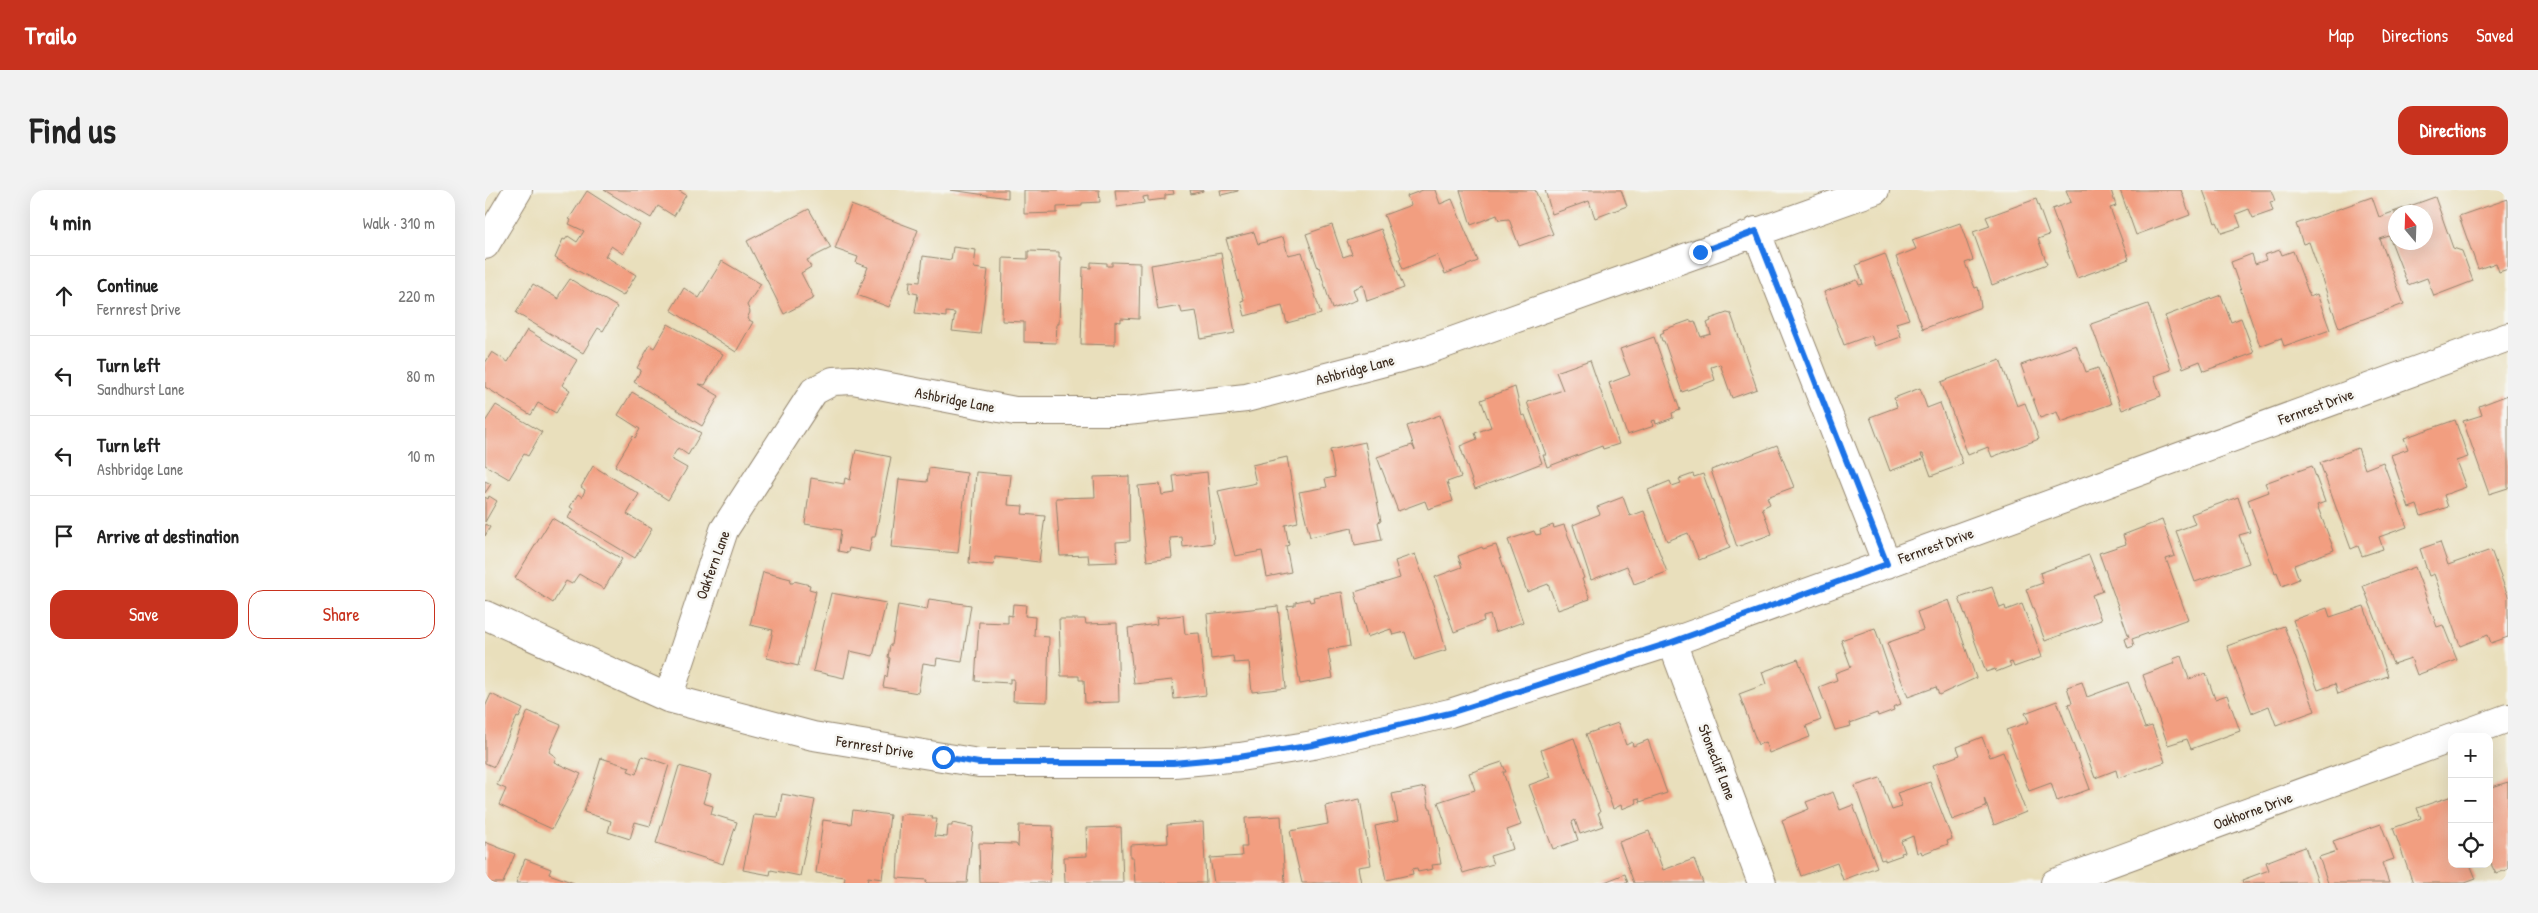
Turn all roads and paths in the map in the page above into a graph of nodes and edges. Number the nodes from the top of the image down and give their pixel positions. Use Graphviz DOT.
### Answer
graph roads {
  1 [pos="518,190"];
  2 [pos="1875,190"];
  3 [pos="492,217"];
  4 [pos="1756,231"];
  5 [pos="485,245"];
  6 [pos="2508,337"];
  7 [pos="814,391"];
  8 [pos="1887,564"];
  9 [pos="485,615"];
  10 [pos="1672,642"];
  11 [pos="668,698"];
  12 [pos="2508,718"];
  13 [pos="2467,733"];
  14 [pos="2448,739"];
  15 [pos="1762,883"];
  16 [pos="2055,883"];
  1 -- 3 [label="street"];
  2 -- 4 [label="street, Ashbridge Lane"];
  3 -- 5 [label="street"];
  4 -- 7 [label="street, Ashbridge Lane"];
  4 -- 8 [label="street"];
  6 -- 8 [label="street, Fernrest Drive"];
  7 -- 11 [label="street, Oakfern Lane"];
  8 -- 10 [label="street, Fernrest Drive"];
  9 -- 11 [label="street, Fernrest Drive"];
  10 -- 11 [label="street, Fernrest Drive"];
  10 -- 15 [label="street, Stonecliff Lane"];
  12 -- 13 [label="street"];
  14 -- 16 [label="street, Oakhorne Drive"];
}
